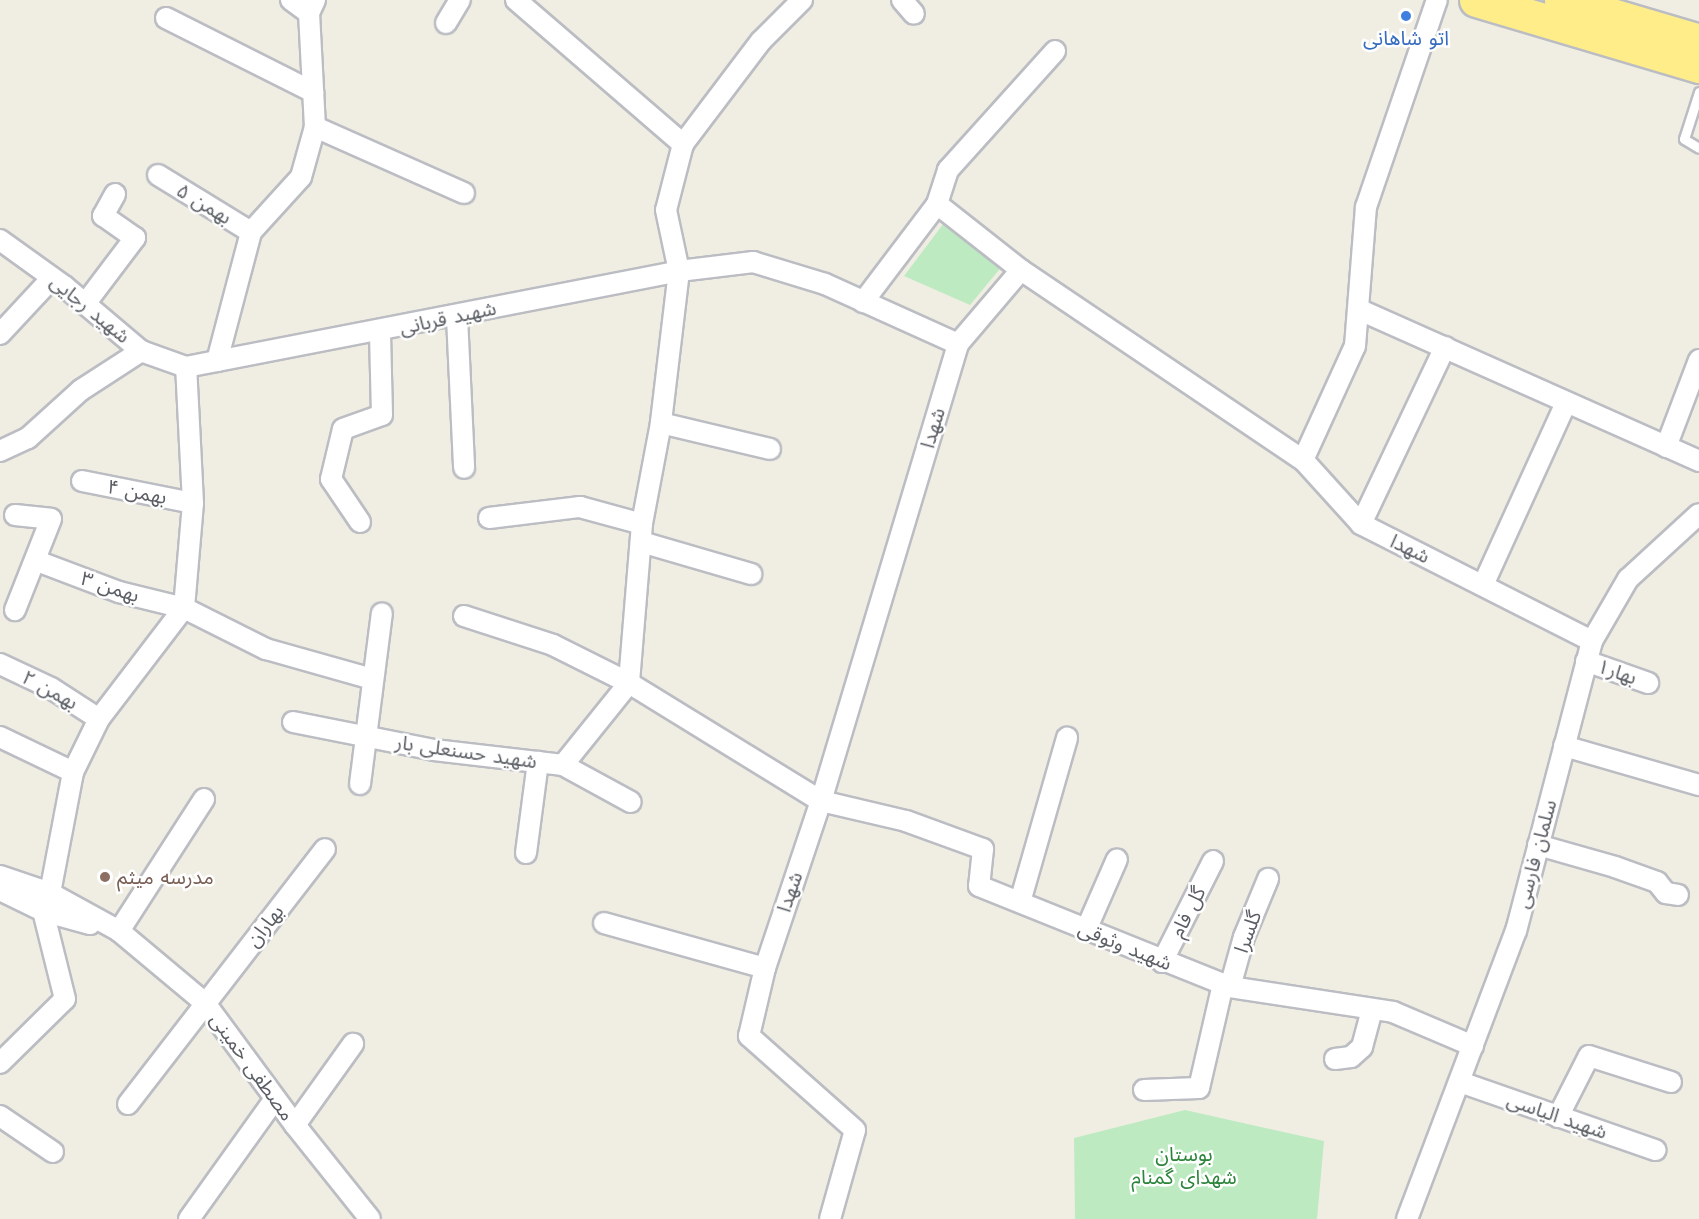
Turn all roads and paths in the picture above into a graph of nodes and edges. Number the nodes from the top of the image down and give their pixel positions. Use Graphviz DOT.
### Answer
graph roads {
  1 [pos="291,0"];
  2 [pos="460,0"];
  3 [pos="516,0"];
  4 [pos="802,0"];
  5 [pos="1437,0"];
  6 [pos="1476,0"];
  7 [pos="1561,0"];
  8 [pos="312,6"];
  9 [pos="166,18"];
  10 [pos="446,23"];
  11 [pos="1699,41"];
  12 [pos="1055,51"];
  13 [pos="1699,66"];
  14 [pos="313,92"];
  15 [pos="1699,92"];
  16 [pos="315,127"];
  17 [pos="683,144"];
  18 [pos="1699,148"];
  19 [pos="158,176"];
  20 [pos="464,193"];
  21 [pos="115,194"];
  22 [pos="937,204"];
  23 [pos="251,232"];
  24 [pos="0,240"];
  25 [pos="1021,270"];
  26 [pos="679,271"];
  27 [pos="52,278"];
  28 [pos="862,302"];
  29 [pos="85,304"];
  30 [pos="1360,310"];
  31 [pos="457,316"];
  32 [pos="380,332"];
  33 [pos="0,334"];
  34 [pos="958,344"];
  35 [pos="1444,347"];
  36 [pos="141,351"];
  37 [pos="1699,360"];
  38 [pos="217,361"];
  39 [pos="186,368"];
  40 [pos="1566,403"];
  41 [pos="661,423"];
  42 [pos="1666,447"];
  43 [pos="770,449"];
  44 [pos="0,451"];
  45 [pos="1303,460"];
  46 [pos="1699,461"];
  47 [pos="464,468"];
  48 [pos="82,481"];
  49 [pos="193,503"];
  50 [pos="1699,514"];
  51 [pos="15,516"];
  52 [pos="489,518"];
  53 [pos="360,522"];
  54 [pos="1361,524"];
  55 [pos="642,533"];
  56 [pos="37,561"];
  57 [pos="751,574"];
  58 [pos="1483,585"];
  59 [pos="184,608"];
  60 [pos="15,610"];
  61 [pos="382,613"];
  62 [pos="464,616"];
  63 [pos="1592,641"];
  64 [pos="1586,661"];
  65 [pos="0,663"];
  66 [pos="372,679"];
  67 [pos="629,682"];
  68 [pos="1648,683"];
  69 [pos="99,719"];
  70 [pos="294,722"];
  71 [pos="366,736"];
  72 [pos="0,737"];
  73 [pos="1066,738"];
  74 [pos="1564,746"];
  75 [pos="538,762"];
  76 [pos="563,765"];
  77 [pos="73,772"];
  78 [pos="1698,781"];
  79 [pos="360,784"];
  80 [pos="204,798"];
  81 [pos="821,801"];
  82 [pos="631,802"];
  83 [pos="1538,845"];
  84 [pos="325,849"];
  85 [pos="526,853"];
  86 [pos="1117,859"];
  87 [pos="1213,861"];
  88 [pos="0,876"];
  89 [pos="1268,879"];
  90 [pos="0,890"];
  91 [pos="1678,895"];
  92 [pos="46,902"];
  93 [pos="1020,902"];
  94 [pos="604,923"];
  95 [pos="1086,930"];
  96 [pos="119,931"];
  97 [pos="1162,962"];
  98 [pos="765,968"];
  99 [pos="1226,985"];
  100 [pos="206,1003"];
  101 [pos="1372,1009"];
  102 [pos="353,1044"];
  103 [pos="1473,1046"];
  104 [pos="1335,1059"];
  105 [pos="0,1061"];
  106 [pos="1460,1082"];
  107 [pos="1671,1082"];
  108 [pos="1144,1090"];
  109 [pos="275,1099"];
  110 [pos="129,1104"];
  111 [pos="0,1116"];
  112 [pos="1558,1117"];
  113 [pos="295,1125"];
  114 [pos="1655,1150"];
  115 [pos="53,1152"];
  116 [pos="361,1215"];
  117 [pos="189,1219"];
  118 [pos="830,1219"];
  119 [pos="1407,1219"];
  1 -- 8 [label="street"];
  2 -- 10 [label="street"];
  3 -- 17 [label="street"];
  4 -- 17 [label="street"];
  5 -- 30 [label="street"];
  6 -- 13 [label="highway"];
  7 -- 11 [label="highway"];
  8 -- 14 [label="street"];
  9 -- 14 [label="street"];
  12 -- 22 [label="street"];
  14 -- 16 [label="street"];
  15 -- 18 [label="lane"];
  16 -- 20 [label="street"];
  16 -- 23 [label="street"];
  17 -- 26 [label="street"];
  19 -- 23 [label="street, بهمن ۵"];
  21 -- 29 [label="street"];
  22 -- 25 [label="street"];
  22 -- 28 [label="street"];
  23 -- 38 [label="street"];
  24 -- 27 [label="street, شهید رجایی"];
  25 -- 34 [label="street, شهدا"];
  25 -- 45 [label="street, شهدا"];
  26 -- 28 [label="street, شهید قربانی"];
  26 -- 31 [label="street, شهید قربانی"];
  26 -- 41 [label="street"];
  27 -- 29 [label="street, شهید رجایی"];
  27 -- 33 [label="street"];
  28 -- 34 [label="street, شهید قربانی"];
  29 -- 36 [label="street, شهید رجایی"];
  30 -- 35 [label="street"];
  30 -- 45 [label="street"];
  31 -- 32 [label="street, شهید قربانی"];
  31 -- 47 [label="street"];
  32 -- 38 [label="street, شهید قربانی"];
  32 -- 53 [label="street"];
  34 -- 81 [label="street, شهدا"];
  35 -- 40 [label="street"];
  35 -- 54 [label="street"];
  36 -- 39 [label="street, شهید رجایی"];
  36 -- 44 [label="street"];
  37 -- 42 [label="street"];
  38 -- 39 [label="street, شهید قربانی"];
  39 -- 49 [label="street"];
  40 -- 42 [label="street"];
  40 -- 58 [label="street"];
  41 -- 43 [label="street"];
  41 -- 55 [label="street"];
  42 -- 46 [label="street"];
  45 -- 54 [label="street, شهدا"];
  48 -- 49 [label="street, بهمن ۴"];
  49 -- 59 [label="street"];
  50 -- 63 [label="street, سلمان فارسی"];
  51 -- 56 [label="street"];
  52 -- 55 [label="street"];
  54 -- 58 [label="street, شهدا"];
  55 -- 57 [label="street"];
  55 -- 67 [label="street"];
  56 -- 59 [label="street, بهمن ۳"];
  56 -- 60 [label="street"];
  58 -- 63 [label="street, شهدا"];
  59 -- 66 [label="street, بهمن ۳"];
  59 -- 69 [label="street"];
  61 -- 66 [label="street"];
  62 -- 67 [label="street"];
  63 -- 64 [label="street, سلمان فارسی"];
  64 -- 68 [label="street, بهار۱"];
  64 -- 74 [label="street, سلمان فارسی"];
  65 -- 69 [label="street, بهمن ۲"];
  66 -- 71 [label="street"];
  67 -- 76 [label="street"];
  67 -- 81 [label="street"];
  69 -- 77 [label="street"];
  70 -- 71 [label="street, شهید حسنعلی بار"];
  71 -- 75 [label="street, شهید حسنعلی بار"];
  71 -- 79 [label="street"];
  72 -- 77 [label="street"];
  73 -- 93 [label="street"];
  74 -- 78 [label="street"];
  74 -- 83 [label="street, سلمان فارسی"];
  75 -- 76 [label="street, شهید حسنعلی بار"];
  75 -- 85 [label="street"];
  76 -- 82 [label="street, شهید حسنعلی بار"];
  77 -- 92 [label="street"];
  80 -- 96 [label="street"];
  81 -- 93 [label="street, شهید وثوقی"];
  81 -- 98 [label="street, شهدا"];
  83 -- 91 [label="street"];
  83 -- 103 [label="street, سلمان فارسی"];
  84 -- 100 [label="street, بهاران"];
  86 -- 95 [label="street"];
  87 -- 97 [label="street, گل فام"];
  88 -- 92 [label="street, مصطفی خمینی"];
  89 -- 99 [label="street, گلسرا"];
  90 -- 92 [label="street, مصطفی خمینی"];
  92 -- 96 [label="street, مصطفی خمینی"];
  92 -- 105 [label="street"];
  93 -- 95 [label="street, شهید وثوقی"];
  94 -- 98 [label="street"];
  95 -- 97 [label="street, شهید وثوقی"];
  96 -- 100 [label="street, مصطفی خمینی"];
  97 -- 99 [label="street, شهید وثوقی"];
  98 -- 118 [label="street, شهدا"];
  99 -- 101 [label="street, شهید وثوقی"];
  99 -- 108 [label="street, گلسرا"];
  100 -- 109 [label="street, مصطفی خمینی"];
  100 -- 110 [label="street, بهاران"];
  101 -- 103 [label="street, شهید وثوقی"];
  101 -- 104 [label="street"];
  102 -- 113 [label="street"];
  103 -- 106 [label="street, سلمان فارسی"];
  106 -- 112 [label="street, شهید الیاسی"];
  106 -- 119 [label="street, سلمان فارسی"];
  107 -- 112 [label="street"];
  109 -- 113 [label="street, مصطفی خمینی"];
  109 -- 117 [label="street"];
  111 -- 115 [label="street"];
  112 -- 114 [label="street, شهید الیاسی"];
  113 -- 116 [label="street, مصطفی خمینی"];
}
